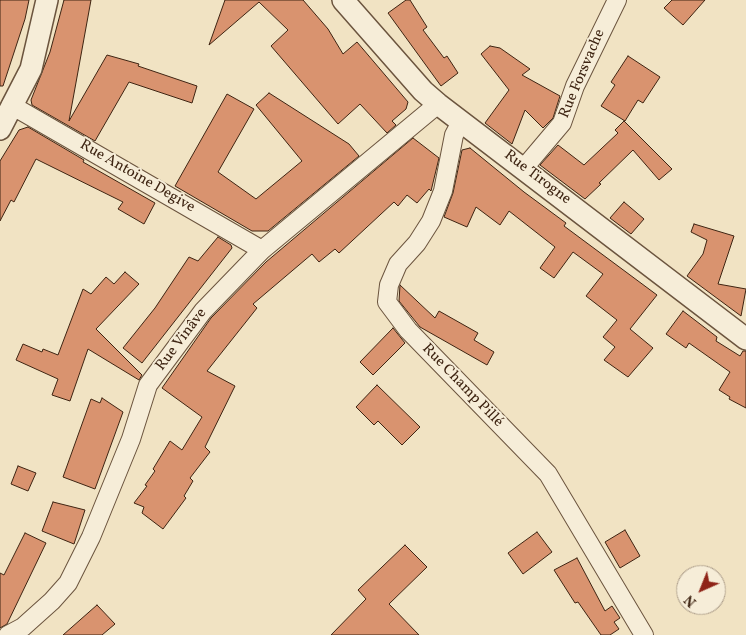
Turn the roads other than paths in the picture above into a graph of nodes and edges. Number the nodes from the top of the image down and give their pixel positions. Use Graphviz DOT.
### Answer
graph roads {
  1 [pos="48,0"];
  2 [pos="343,0"];
  3 [pos="617,0"];
  4 [pos="438,104"];
  5 [pos="11,105"];
  6 [pos="461,122"];
  7 [pos="0,128"];
  8 [pos="524,168"];
  9 [pos="262,250"];
  10 [pos="746,339"];
  11 [pos="8,635"];
  12 [pos="644,635"];
  1 -- 5 [label="street"];
  2 -- 4 [label="street, Rue Tirogne"];
  3 -- 8 [label="street, Rue Forsvache"];
  4 -- 6 [label="street, Rue Tirogne"];
  4 -- 9 [label="street, Rue Vinâve"];
  5 -- 7 [label="street"];
  5 -- 9 [label="street, Rue Antoine Degive"];
  6 -- 8 [label="street, Rue Tirogne"];
  6 -- 12 [label="street, Rue Champ Pillé"];
  8 -- 10 [label="street, Rue Tirogne"];
  9 -- 11 [label="street, Rue Vinâve"];
}
